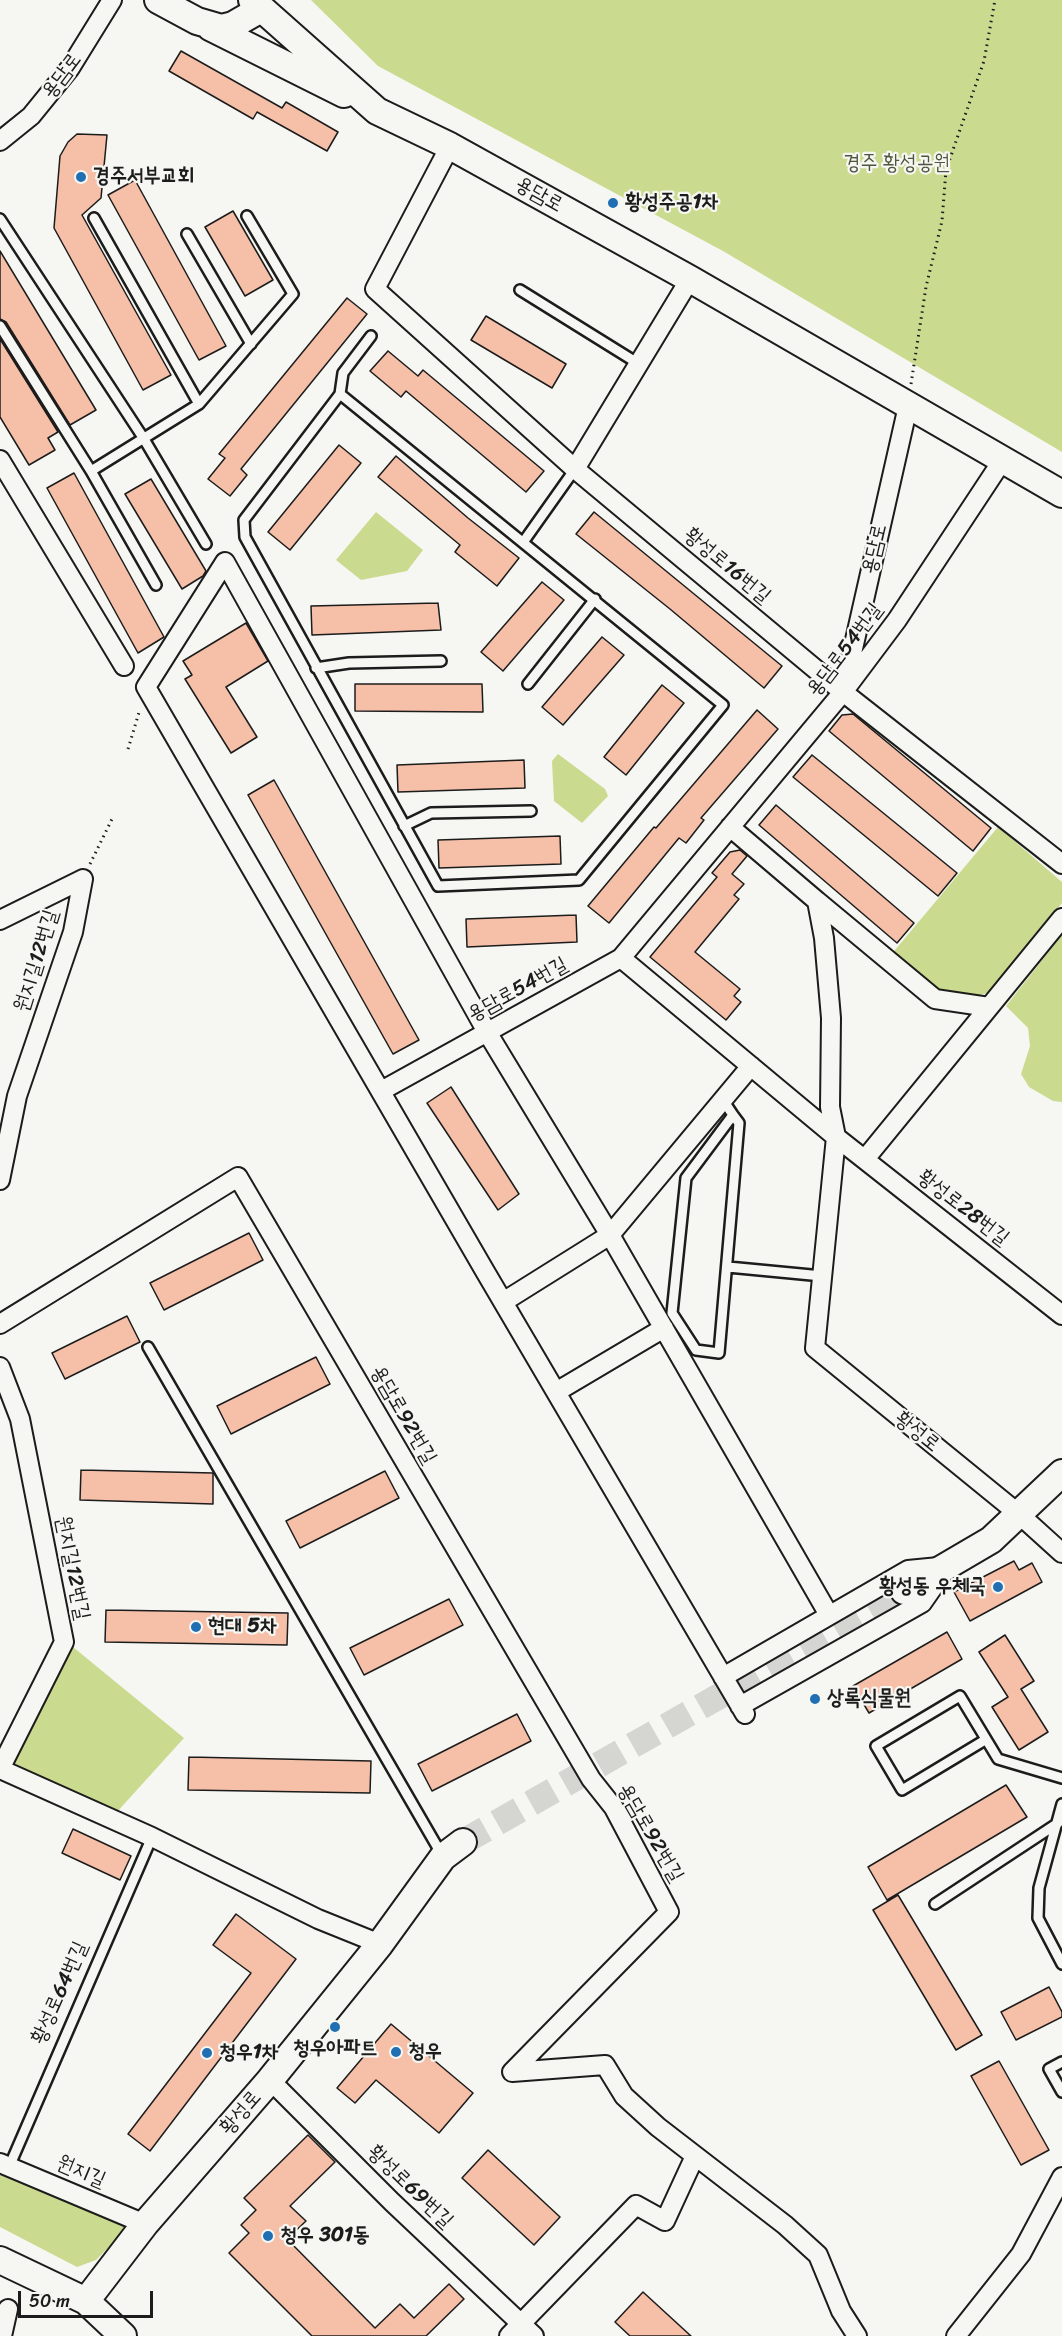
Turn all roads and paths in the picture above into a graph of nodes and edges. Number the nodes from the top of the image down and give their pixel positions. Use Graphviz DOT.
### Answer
graph roads {
  1 [pos="112,0"];
  2 [pos="158,0"];
  3 [pos="995,0"];
  4 [pos="257,4"];
  5 [pos="210,27"];
  6 [pos="377,111"];
  7 [pos="0,141"];
  8 [pos="450,146"];
  9 [pos="247,216"];
  10 [pos="94,218"];
  11 [pos="0,219"];
  12 [pos="187,234"];
  13 [pos="690,279"];
  14 [pos="520,290"];
  15 [pos="0,326"];
  16 [pos="371,336"];
  17 [pos="251,344"];
  18 [pos="639,364"];
  19 [pos="340,394"];
  20 [pos="199,404"];
  21 [pos="908,406"];
  22 [pos="144,439"];
  23 [pos="0,460"];
  24 [pos="1002,461"];
  25 [pos="575,469"];
  26 [pos="91,471"];
  27 [pos="1062,494"];
  28 [pos="524,541"];
  29 [pos="206,544"];
  30 [pos="156,585"];
  31 [pos="595,599"];
  32 [pos="441,661"];
  33 [pos="124,666"];
  34 [pos="316,668"];
  35 [pos="528,684"];
  36 [pos="146,687"];
  37 [pos="843,692"];
  38 [pos="128,749"];
  39 [pos="531,811"];
  40 [pos="112,819"];
  41 [pos="404,826"];
  42 [pos="730,827"];
  43 [pos="1062,864"];
  44 [pos="82,879"];
  45 [pos="817,901"];
  46 [pos="1062,918"];
  47 [pos="0,920"];
  48 [pos="621,958"];
  49 [pos="989,1007"];
  50 [pos="487,1032"];
  51 [pos="751,1066"];
  52 [pos="381,1091"];
  53 [pos="728,1107"];
  54 [pos="836,1137"];
  55 [pos="865,1160"];
  56 [pos="0,1180"];
  57 [pos="610,1235"];
  58 [pos="728,1268"];
  59 [pos="822,1276"];
  60 [pos="502,1302"];
  61 [pos="1062,1316"];
  62 [pos="0,1324"];
  63 [pos="664,1328"];
  64 [pos="148,1347"];
  65 [pos="0,1367"];
  66 [pos="555,1392"];
  67 [pos="1062,1473"];
  68 [pos="1020,1515"];
  69 [pos="1062,1553"];
  70 [pos="947,1566"];
  71 [pos="904,1590"];
  72 [pos="829,1615"];
  73 [pos="723,1677"];
  74 [pos="985,1740"];
  75 [pos="0,1769"];
  76 [pos="1062,1778"];
  77 [pos="1062,1804"];
  78 [pos="1058,1823"];
  79 [pos="152,1837"];
  80 [pos="453,1850"];
  81 [pos="935,1904"];
  82 [pos="380,1944"];
  83 [pos="1062,1964"];
  84 [pos="1062,2061"];
  85 [pos="270,2080"];
  86 [pos="1062,2092"];
  87 [pos="695,2156"];
  88 [pos="4,2165"];
  89 [pos="1062,2177"];
  90 [pos="145,2224"];
  91 [pos="0,2260"];
  92 [pos="86,2301"];
  93 [pos="8,2309"];
  94 [pos="522,2332"];
  95 [pos="2,2336"];
  96 [pos="123,2336"];
  97 [pos="857,2336"];
  98 [pos="956,2336"];
  1 -- 7 [label="street, 용담로"];
  2 -- 5 [label="main road"];
  3 -- 21 [label="path"];
  4 -- 5 [label="main road, 용담로"];
  4 -- 6 [label="main road, 용담로"];
  5 -- 6 [label="main road"];
  6 -- 8 [label="main road, 용담로"];
  8 -- 13 [label="main road, 용담로"];
  8 -- 25 [label="street, 황성로16번길"];
  9 -- 17 [label="lane"];
  10 -- 20 [label="lane"];
  11 -- 22 [label="lane"];
  12 -- 17 [label="lane"];
  13 -- 18 [label="street"];
  13 -- 21 [label="main road, 용담로"];
  14 -- 18 [label="lane"];
  15 -- 26 [label="lane"];
  16 -- 19 [label="lane"];
  17 -- 20 [label="lane"];
  18 -- 25 [label="street"];
  19 -- 28 [label="lane"];
  19 -- 34 [label="lane"];
  20 -- 22 [label="lane"];
  21 -- 24 [label="main road, 용담로"];
  21 -- 37 [label="street, 용담로"];
  22 -- 26 [label="lane"];
  22 -- 29 [label="lane"];
  23 -- 33 [label="street"];
  24 -- 27 [label="main road, 용담로"];
  24 -- 37 [label="street, 용담로54번길"];
  25 -- 28 [label="lane"];
  25 -- 37 [label="street, 황성로16번길"];
  26 -- 30 [label="lane"];
  28 -- 31 [label="lane"];
  31 -- 35 [label="lane"];
  31 -- 41 [label="lane"];
  32 -- 34 [label="lane"];
  34 -- 41 [label="lane"];
  36 -- 38 [label="path"];
  36 -- 50 [label="street"];
  36 -- 52 [label="street"];
  37 -- 42 [label="street, 용담로54번길"];
  37 -- 43 [label="street, 황성로16번길"];
  39 -- 41 [label="lane"];
  40 -- 44 [label="path"];
  42 -- 45 [label="street"];
  42 -- 48 [label="street, 용담로54번길"];
  44 -- 47 [label="street, 원지길12번길"];
  44 -- 56 [label="street, 원지길12번길"];
  45 -- 49 [label="street"];
  45 -- 54 [label="street"];
  46 -- 49 [label="street"];
  48 -- 50 [label="street, 용담로54번길"];
  48 -- 51 [label="street, 황성로28번길"];
  49 -- 55 [label="street"];
  50 -- 52 [label="street, 용담로54번길"];
  50 -- 57 [label="street"];
  51 -- 53 [label="street"];
  51 -- 54 [label="street, 황성로28번길"];
  52 -- 60 [label="street"];
  53 -- 57 [label="street"];
  53 -- 58 [label="lane"];
  53 -- 58 [label="lane"];
  54 -- 55 [label="street, 황성로28번길"];
  54 -- 59 [label="street"];
  55 -- 61 [label="street, 황성로28번길"];
  57 -- 60 [label="street"];
  57 -- 63 [label="street"];
  58 -- 59 [label="lane"];
  59 -- 68 [label="street, 황성로"];
  60 -- 66 [label="street"];
  62 -- 87 [label="street, 용담로92번길"];
  63 -- 66 [label="street"];
  63 -- 72 [label="street"];
  64 -- 80 [label="lane"];
  65 -- 75 [label="street, 원지길12번길"];
  66 -- 73 [label="street"];
  67 -- 68 [label="main road"];
  68 -- 69 [label="street, 황성로"];
  68 -- 70 [label="main road"];
  70 -- 71 [label="main road"];
  70 -- 72 [label="street"];
  70 -- 73 [label="street"];
  72 -- 73 [label="street"];
  74 -- 74 [label="lane"];
  74 -- 76 [label="lane"];
  75 -- 79 [label="street"];
  77 -- 78 [label="lane"];
  78 -- 81 [label="lane"];
  78 -- 83 [label="lane"];
  79 -- 82 [label="street"];
  79 -- 88 [label="lane, 황성로64번길"];
  80 -- 82 [label="main road, 황성로"];
  82 -- 85 [label="main road, 황성로"];
  84 -- 86 [label="lane"];
  85 -- 90 [label="main road, 황성로"];
  85 -- 94 [label="street, 황성로69번길"];
  87 -- 94 [label="street, 황성로69번길"];
  87 -- 97 [label="street, 용담로92번길"];
  88 -- 90 [label="street, 원지길"];
  89 -- 98 [label="street"];
  90 -- 92 [label="main road, 황성로"];
  91 -- 92 [label="main road"];
  92 -- 96 [label="main road"];
  93 -- 95 [label="street"];
}
